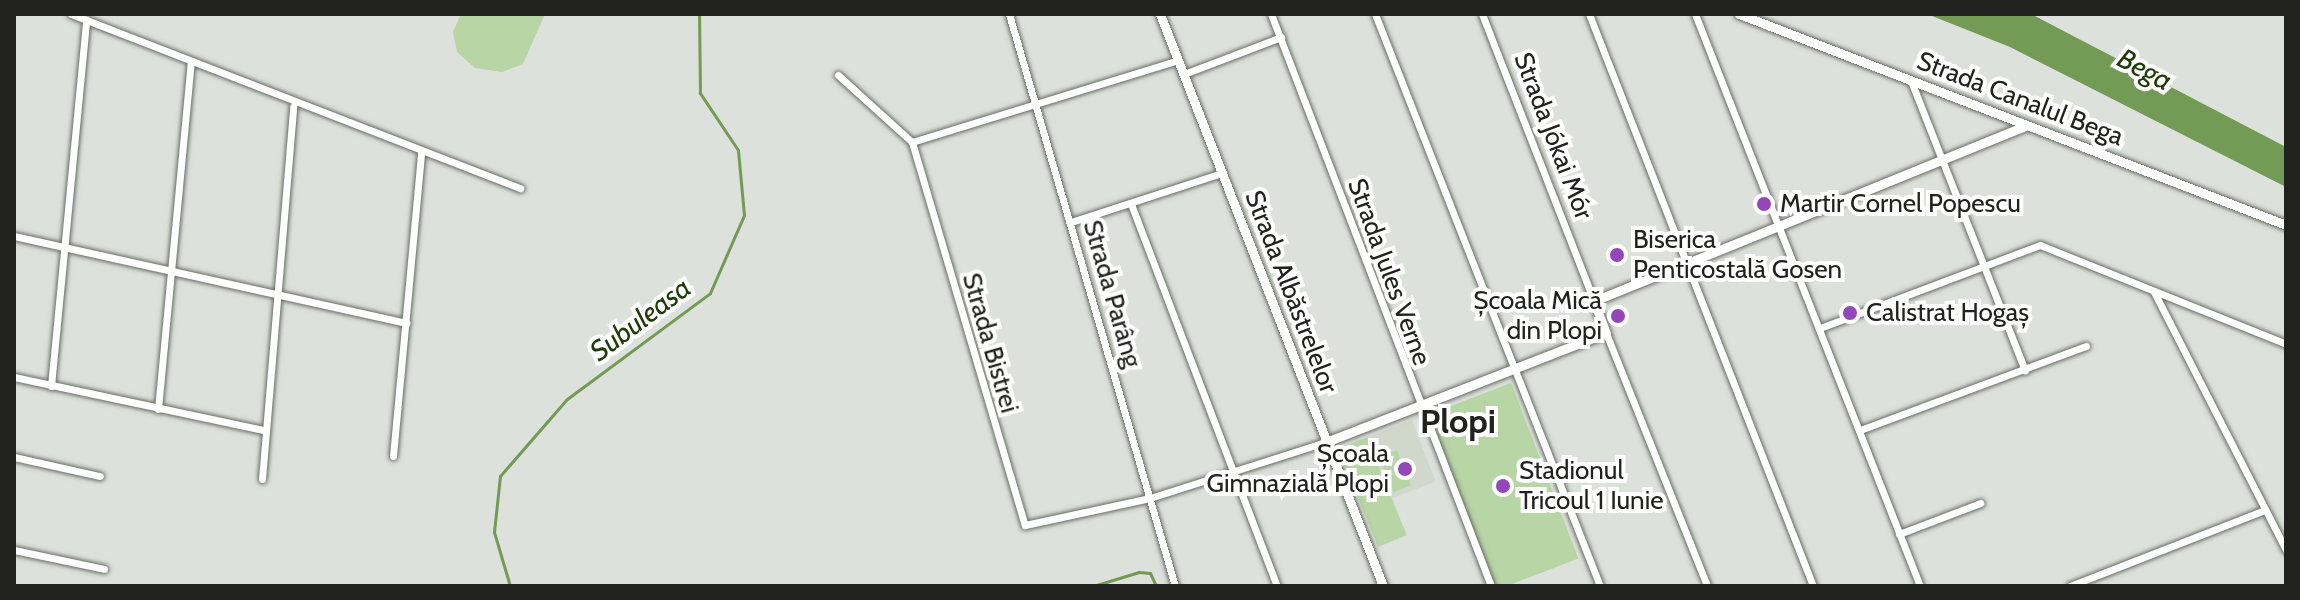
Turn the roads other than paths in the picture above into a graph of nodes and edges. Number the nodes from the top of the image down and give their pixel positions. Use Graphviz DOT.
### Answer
graph roads {
  1 [pos="71,14"];
  2 [pos="1009,14"];
  3 [pos="1160,14"];
  4 [pos="1271,14"];
  5 [pos="1375,14"];
  6 [pos="1482,14"];
  7 [pos="1589,14"];
  8 [pos="1695,14"];
  9 [pos="1739,14"];
  10 [pos="86,20"];
  11 [pos="1281,37"];
  12 [pos="1178,60"];
  13 [pos="191,63"];
  14 [pos="1184,74"];
  15 [pos="838,75"];
  16 [pos="1911,81"];
  17 [pos="1036,105"];
  18 [pos="293,106"];
  19 [pos="2026,126"];
  20 [pos="912,142"];
  21 [pos="421,152"];
  22 [pos="1942,164"];
  23 [pos="1222,173"];
  24 [pos="520,188"];
  25 [pos="1131,204"];
  26 [pos="1071,222"];
  27 [pos="2286,225"];
  28 [pos="1778,229"];
  29 [pos="14,236"];
  30 [pos="67,247"];
  31 [pos="1686,265"];
  32 [pos="1985,265"];
  33 [pos="170,271"];
  34 [pos="2154,292"];
  35 [pos="278,295"];
  36 [pos="1594,301"];
  37 [pos="406,323"];
  38 [pos="1820,328"];
  39 [pos="1606,333"];
  40 [pos="2286,344"];
  41 [pos="2086,346"];
  42 [pos="1513,369"];
  43 [pos="2025,370"];
  44 [pos="14,377"];
  45 [pos="51,386"];
  46 [pos="1417,406"];
  47 [pos="158,409"];
  48 [pos="264,430"];
  49 [pos="1860,430"];
  50 [pos="1326,442"];
  51 [pos="393,456"];
  52 [pos="14,457"];
  53 [pos="1232,471"];
  54 [pos="100,476"];
  55 [pos="262,479"];
  56 [pos="1150,498"];
  57 [pos="1980,503"];
  58 [pos="2265,510"];
  59 [pos="1899,534"];
  60 [pos="14,550"];
  61 [pos="2286,550"];
  62 [pos="104,569"];
  63 [pos="1175,586"];
  64 [pos="1277,586"];
  65 [pos="1383,586"];
  66 [pos="1491,586"];
  67 [pos="1600,586"];
  68 [pos="1707,586"];
  69 [pos="1813,586"];
  70 [pos="1920,586"];
  71 [pos="2070,586"];
  1 -- 10 [label="street"];
  2 -- 17 [label="street, Strada Parâng"];
  3 -- 12 [label="street, Strada Albăstrelelor"];
  4 -- 11 [label="street, Strada Jules Verne"];
  5 -- 42 [label="street"];
  6 -- 36 [label="street, Strada Jókai Mór"];
  7 -- 31 [label="street"];
  8 -- 28 [label="street"];
  9 -- 16 [label="street, Strada Canalul Bega"];
  10 -- 13 [label="street"];
  10 -- 30 [label="street"];
  11 -- 14 [label="street"];
  11 -- 46 [label="street, Strada Jules Verne"];
  12 -- 14 [label="street, Strada Albăstrelelor"];
  12 -- 17 [label="street"];
  13 -- 18 [label="street"];
  13 -- 33 [label="street"];
  14 -- 23 [label="street, Strada Albăstrelelor"];
  15 -- 20 [label="street"];
  16 -- 19 [label="street, Strada Canalul Bega"];
  16 -- 22 [label="street"];
  17 -- 20 [label="street"];
  17 -- 26 [label="street, Strada Parâng"];
  18 -- 21 [label="street"];
  18 -- 35 [label="street"];
  19 -- 22 [label="street"];
  19 -- 27 [label="street, Strada Canalul Bega"];
  20 -- 56 [label="street, Strada Bistrei"];
  21 -- 24 [label="street"];
  21 -- 37 [label="street"];
  22 -- 28 [label="street"];
  22 -- 32 [label="street"];
  23 -- 25 [label="street"];
  23 -- 50 [label="street, Strada Albăstrelelor"];
  25 -- 26 [label="street"];
  25 -- 53 [label="street"];
  26 -- 56 [label="street, Strada Parâng"];
  28 -- 31 [label="street"];
  28 -- 38 [label="street"];
  29 -- 30 [label="street"];
  30 -- 33 [label="street"];
  30 -- 45 [label="street"];
  31 -- 36 [label="street"];
  31 -- 69 [label="street"];
  32 -- 34 [label="street"];
  32 -- 38 [label="street"];
  32 -- 43 [label="street"];
  33 -- 35 [label="street"];
  33 -- 47 [label="street"];
  34 -- 40 [label="street"];
  34 -- 58 [label="street"];
  35 -- 37 [label="street"];
  35 -- 48 [label="street"];
  36 -- 39 [label="street, Strada Jókai Mór"];
  37 -- 51 [label="street"];
  38 -- 49 [label="street"];
  39 -- 42 [label="street"];
  39 -- 68 [label="street, Strada Jókai Mór"];
  41 -- 43 [label="street"];
  42 -- 46 [label="street"];
  42 -- 67 [label="street"];
  43 -- 49 [label="street"];
  44 -- 45 [label="street"];
  45 -- 47 [label="street"];
  46 -- 50 [label="street"];
  46 -- 66 [label="street, Strada Jules Verne"];
  47 -- 48 [label="street"];
  48 -- 55 [label="street"];
  49 -- 59 [label="street"];
  50 -- 53 [label="street"];
  50 -- 65 [label="street, Strada Albăstrelelor"];
  52 -- 54 [label="street"];
  53 -- 56 [label="street"];
  53 -- 64 [label="street"];
  56 -- 63 [label="street, Strada Parâng"];
  57 -- 59 [label="street"];
  58 -- 61 [label="street"];
  58 -- 71 [label="street"];
  59 -- 70 [label="street"];
  60 -- 62 [label="street"];
}
